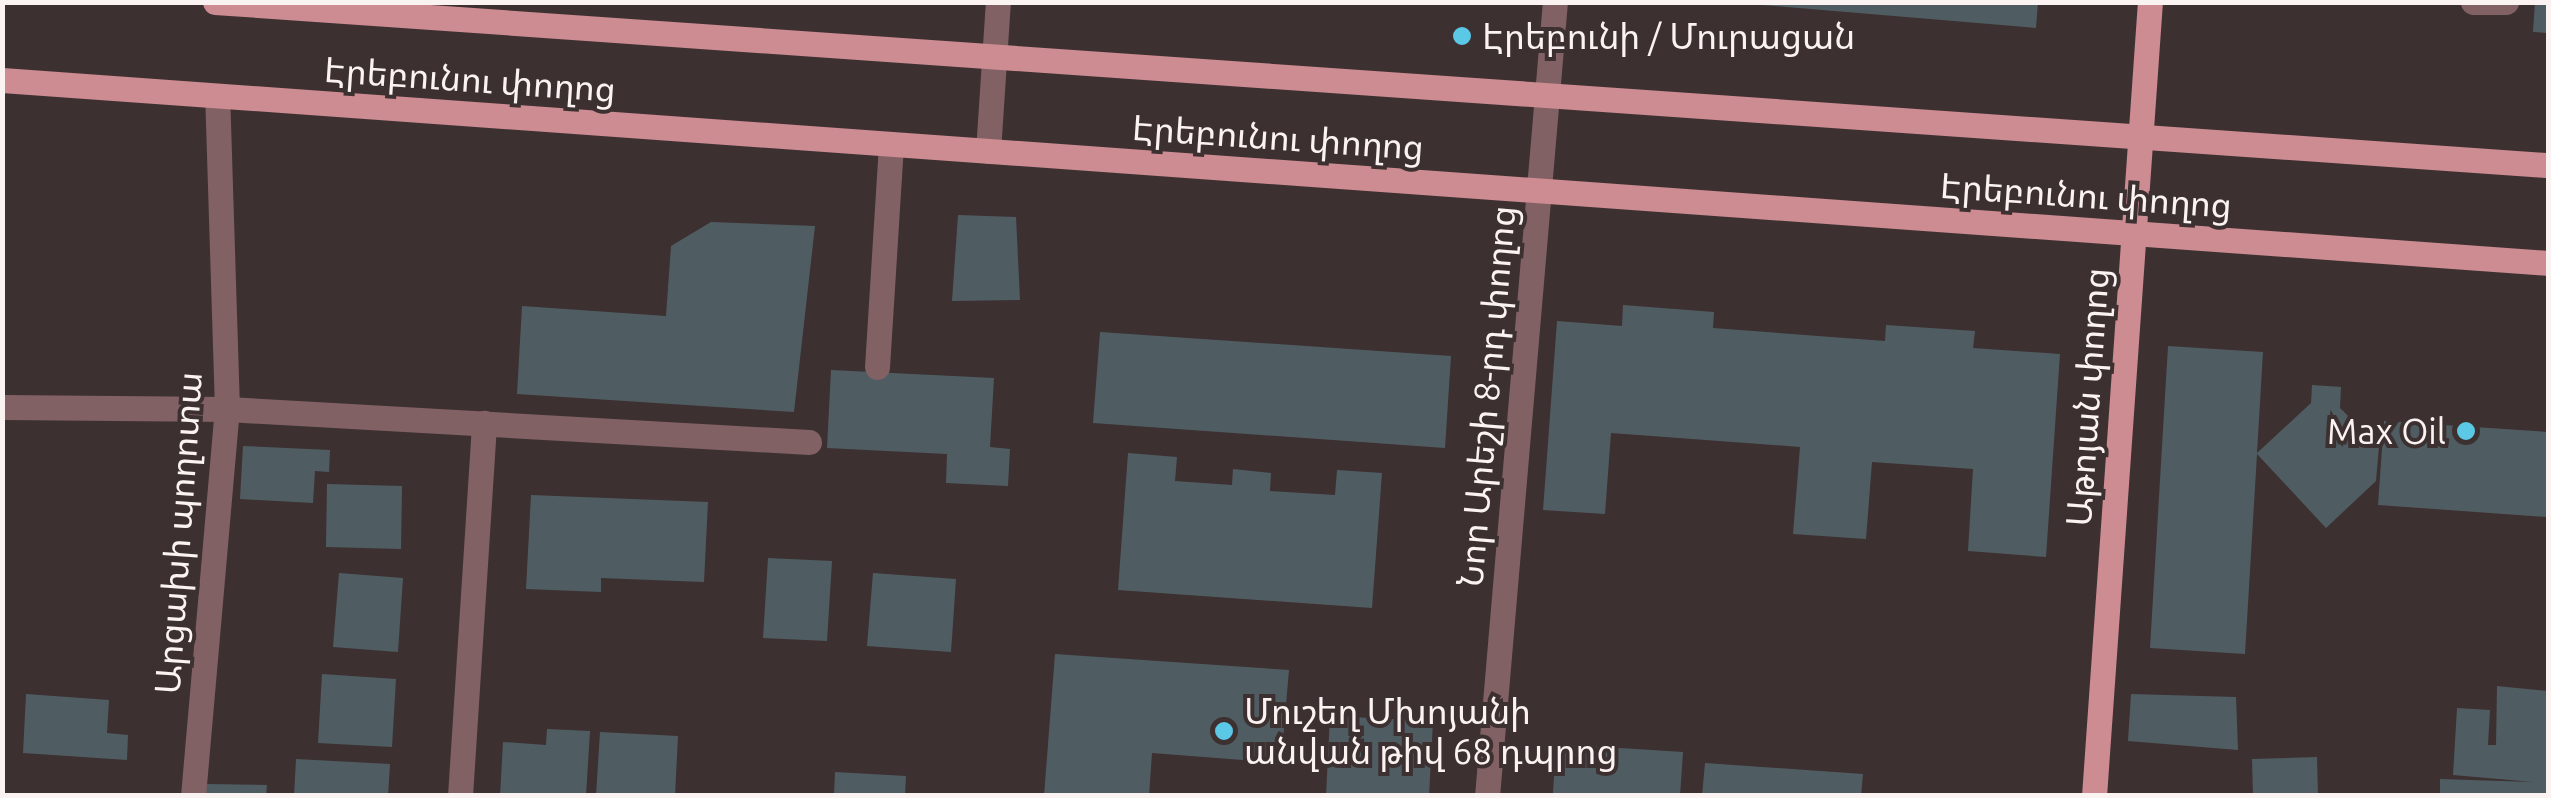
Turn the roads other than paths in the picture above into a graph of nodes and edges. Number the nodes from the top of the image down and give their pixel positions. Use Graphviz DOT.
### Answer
graph roads {
  1 [pos="215,2"];
  2 [pos="998,2"];
  3 [pos="1555,2"];
  4 [pos="2150,2"];
  5 [pos="2474,2"];
  6 [pos="2506,2"];
  7 [pos="432,10"];
  8 [pos="995,57"];
  9 [pos="2,80"];
  10 [pos="216,96"];
  11 [pos="1548,96"];
  12 [pos="2140,138"];
  13 [pos="892,144"];
  14 [pos="988,152"];
  15 [pos="2548,165"];
  16 [pos="1538,191"];
  17 [pos="2134,235"];
  18 [pos="2548,264"];
  19 [pos="876,367"];
  20 [pos="2,408"];
  21 [pos="227,409"];
  22 [pos="484,424"];
  23 [pos="809,442"];
  24 [pos="193,796"];
  25 [pos="460,796"];
  26 [pos="1487,796"];
  27 [pos="2094,796"];
  1 -- 7 [label="main road, Էրեբունու փողոց"];
  2 -- 8 [label="street"];
  3 -- 11 [label="street, Նոր Արեշի 8-րդ փողոց"];
  4 -- 12 [label="main road, Աթոյան փողոց"];
  5 -- 6 [label="street"];
  7 -- 8 [label="main road, Էրեբունու փողոց"];
  8 -- 11 [label="main road, Էրեբունու փողոց"];
  8 -- 14 [label="street"];
  9 -- 10 [label="main road, Էրեբունու փողոց"];
  10 -- 13 [label="main road, Էրեբունու փողոց"];
  10 -- 21 [label="street, Արցախի պողոտա"];
  11 -- 12 [label="main road, Էրեբունու փողոց"];
  11 -- 16 [label="street, Նոր Արեշի 8-րդ փողոց"];
  12 -- 15 [label="main road, Էրեբունու փողոց"];
  12 -- 17 [label="main road, Աթոյան փողոց"];
  13 -- 14 [label="main road, Էրեբունու փողոց"];
  13 -- 19 [label="street"];
  14 -- 16 [label="main road, Էրեբունու փողոց"];
  16 -- 17 [label="main road, Էրեբունու փողոց"];
  16 -- 26 [label="street, Նոր Արեշի 8-րդ փողոց"];
  17 -- 18 [label="main road, Էրեբունու փողոց"];
  17 -- 27 [label="main road, Աթոյան փողոց"];
  20 -- 21 [label="street"];
  21 -- 22 [label="street"];
  21 -- 24 [label="street, Արցախի պողոտա"];
  22 -- 23 [label="street"];
  22 -- 25 [label="street"];
}
